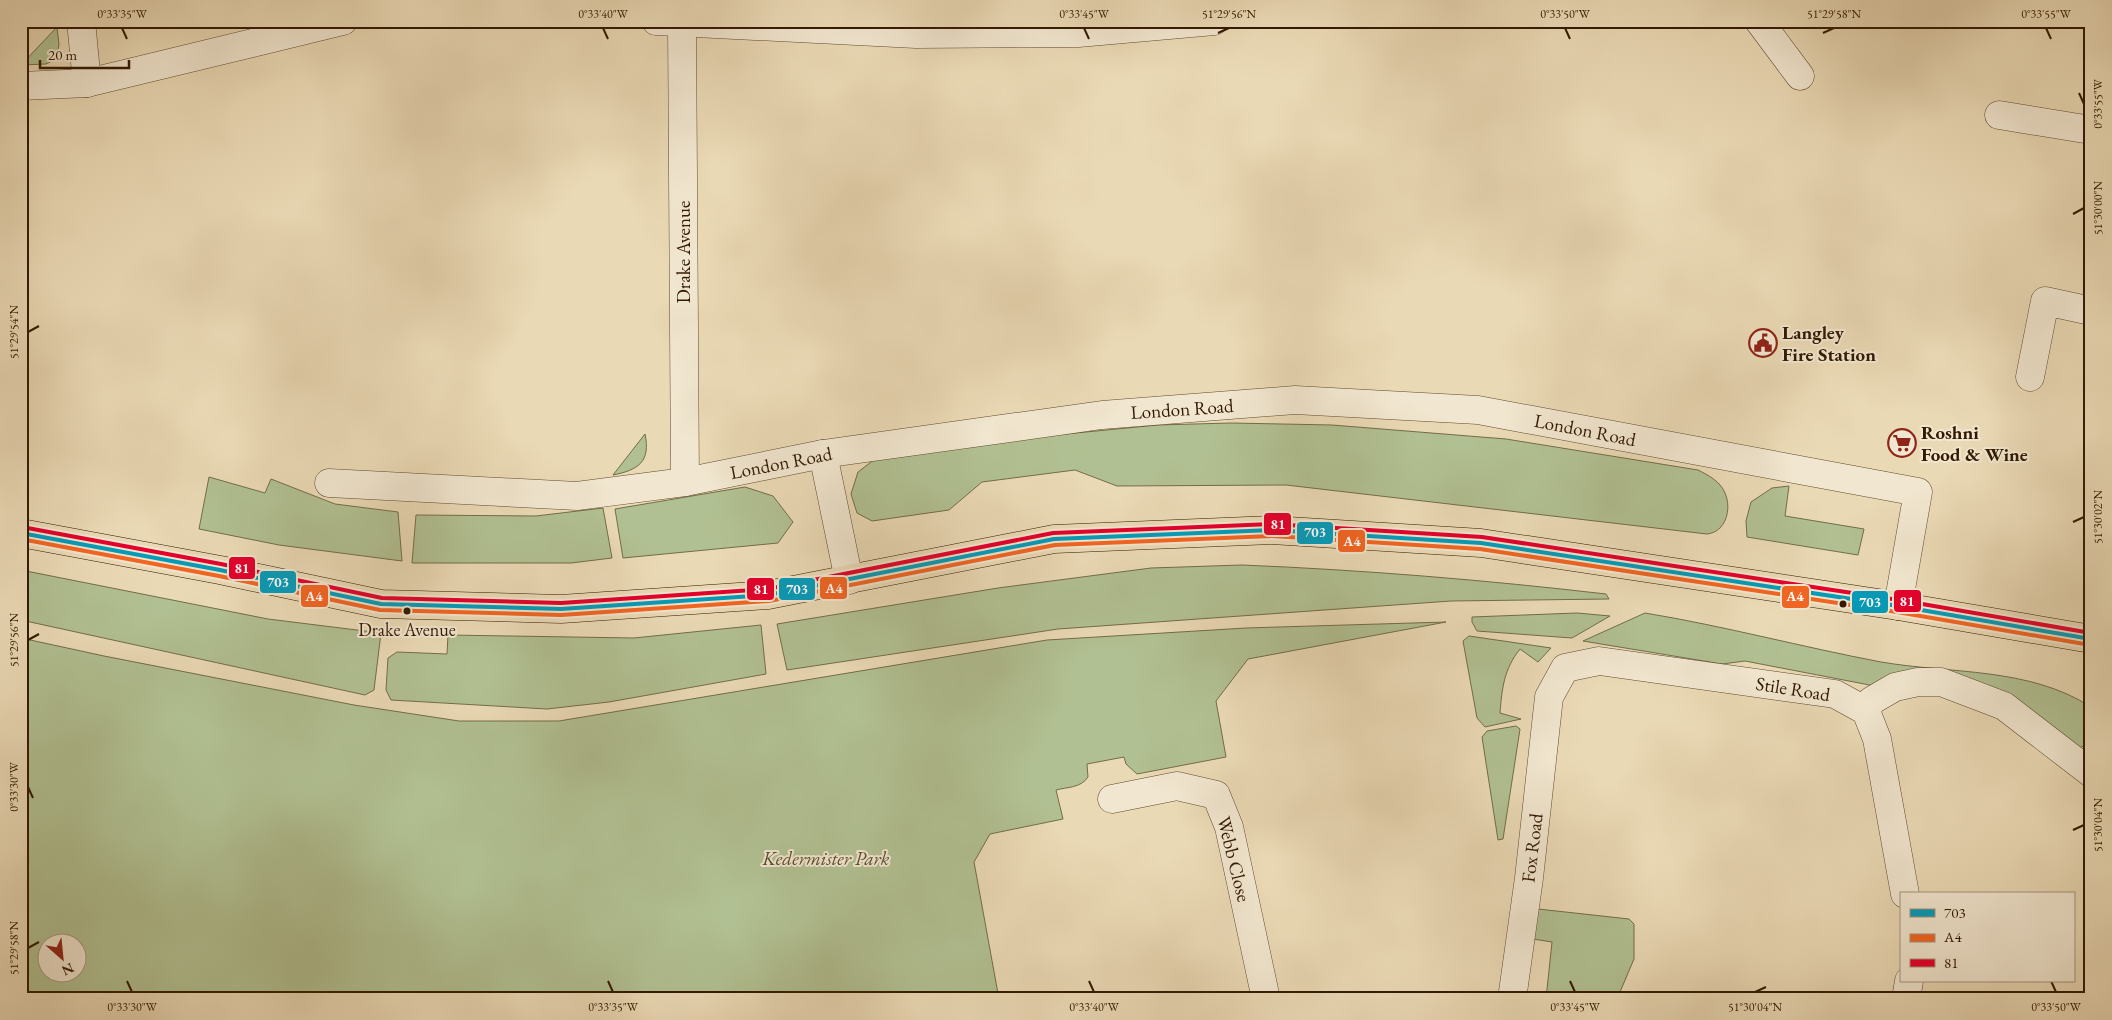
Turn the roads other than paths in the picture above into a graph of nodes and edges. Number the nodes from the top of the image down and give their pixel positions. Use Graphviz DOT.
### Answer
graph roads {
  1 [pos="80,21"];
  2 [pos="343,21"];
  3 [pos="1214,21"];
  4 [pos="1759,21"];
  5 [pos="669,22"];
  6 [pos="916,27"];
  7 [pos="1800,76"];
  8 [pos="87,83"];
  9 [pos="21,86"];
  10 [pos="1999,115"];
  11 [pos="2091,130"];
  12 [pos="2091,311"];
  13 [pos="2030,377"];
  14 [pos="824,454"];
  15 [pos="685,482"];
  16 [pos="329,483"];
  17 [pos="21,533"];
  18 [pos="849,580"];
  19 [pos="1898,606"];
  20 [pos="2091,639"];
  21 [pos="1549,697"];
  22 [pos="1866,711"];
  23 [pos="2091,773"];
  24 [pos="1112,799"];
  25 [pos="1905,892"];
  26 [pos="1909,982"];
  27 [pos="1266,999"];
  28 [pos="1512,999"];
  29 [pos="1906,999"];
  1 -- 8 [label="street"];
  2 -- 8 [label="street"];
  3 -- 6 [label="street"];
  4 -- 7 [label="street"];
  5 -- 6 [label="street"];
  5 -- 15 [label="street, Drake Avenue"];
  8 -- 9 [label="street"];
  10 -- 11 [label="street"];
  12 -- 13 [label="street"];
  14 -- 15 [label="street, London Road"];
  14 -- 18 [label="street"];
  14 -- 19 [label="street, London Road"];
  15 -- 16 [label="street, London Road"];
  17 -- 18 [label="main road"];
  18 -- 19 [label="main road"];
  19 -- 20 [label="main road"];
  21 -- 22 [label="street, Stile Road"];
  21 -- 28 [label="street, Fox Road"];
  22 -- 23 [label="street"];
  22 -- 25 [label="street"];
  24 -- 27 [label="street, Webb Close"];
  26 -- 29 [label="street"];
}
